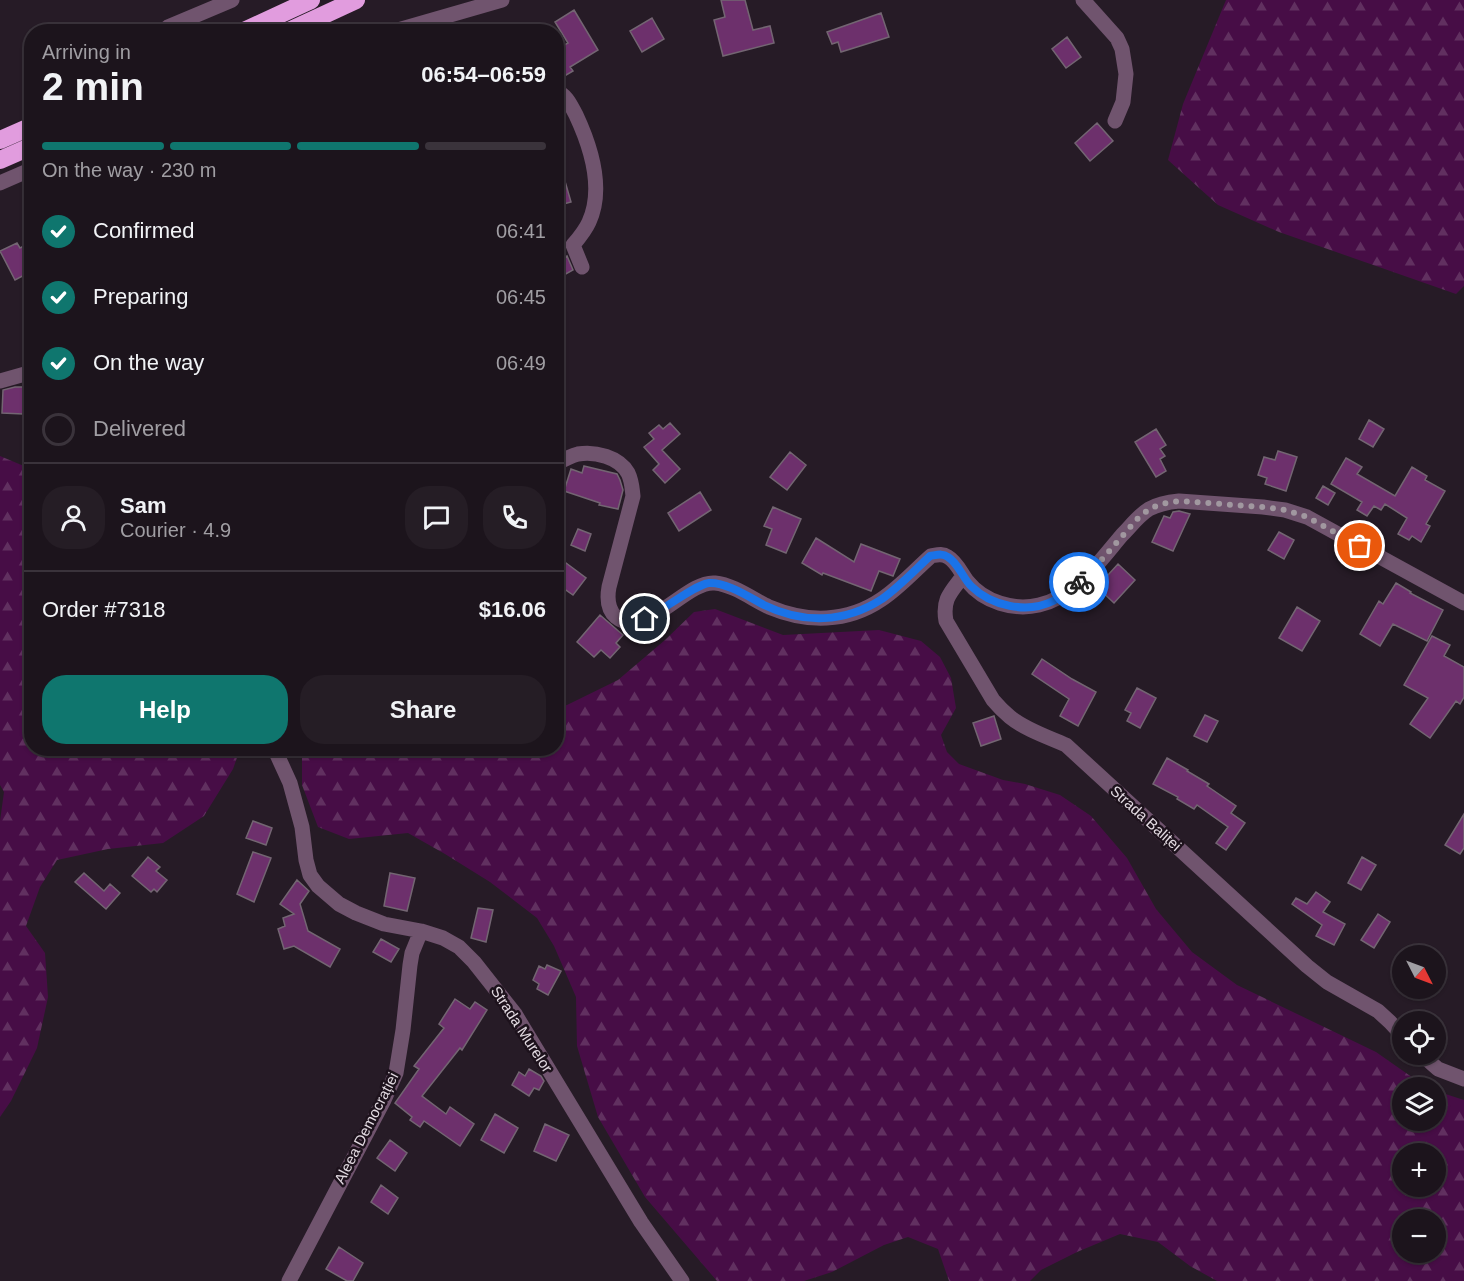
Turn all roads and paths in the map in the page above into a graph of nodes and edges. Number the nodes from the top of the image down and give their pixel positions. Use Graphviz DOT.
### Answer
graph roads {
  1 [pos="232,0"];
  2 [pos="311,0"];
  3 [pos="356,0"];
  4 [pos="502,0"];
  5 [pos="1083,0"];
  6 [pos="175,24"];
  7 [pos="259,24"];
  8 [pos="304,24"];
  9 [pos="430,24"];
  10 [pos="564,95"];
  11 [pos="1114,121"];
  12 [pos="24,130"];
  13 [pos="0,140"];
  14 [pos="24,150"];
  15 [pos="0,160"];
  16 [pos="24,172"];
  17 [pos="0,183"];
  18 [pos="582,267"];
  19 [pos="24,374"];
  20 [pos="0,381"];
  21 [pos="564,459"];
  22 [pos="963,576"];
  23 [pos="1464,603"];
  24 [pos="278,756"];
  25 [pos="421,931"];
  26 [pos="1392,1025"];
  27 [pos="1433,1065"];
  28 [pos="1464,1079"];
  29 [pos="288,1281"];
  30 [pos="682,1281"];
  1 -- 6 [label="street"];
  2 -- 7 [label="highway"];
  3 -- 8 [label="highway"];
  4 -- 9 [label="street"];
  5 -- 11 [label="street"];
  10 -- 18 [label="street"];
  12 -- 13 [label="highway"];
  14 -- 15 [label="highway"];
  16 -- 17 [label="street"];
  19 -- 20 [label="street"];
  21 -- 22 [label="street"];
  22 -- 23 [label="street"];
  22 -- 26 [label="street, Strada Baliței"];
  24 -- 25 [label="street, Strada Murelor"];
  25 -- 29 [label="street, Aleea Democrației"];
  25 -- 30 [label="street, Strada Murelor"];
  27 -- 28 [label="street"];
}
